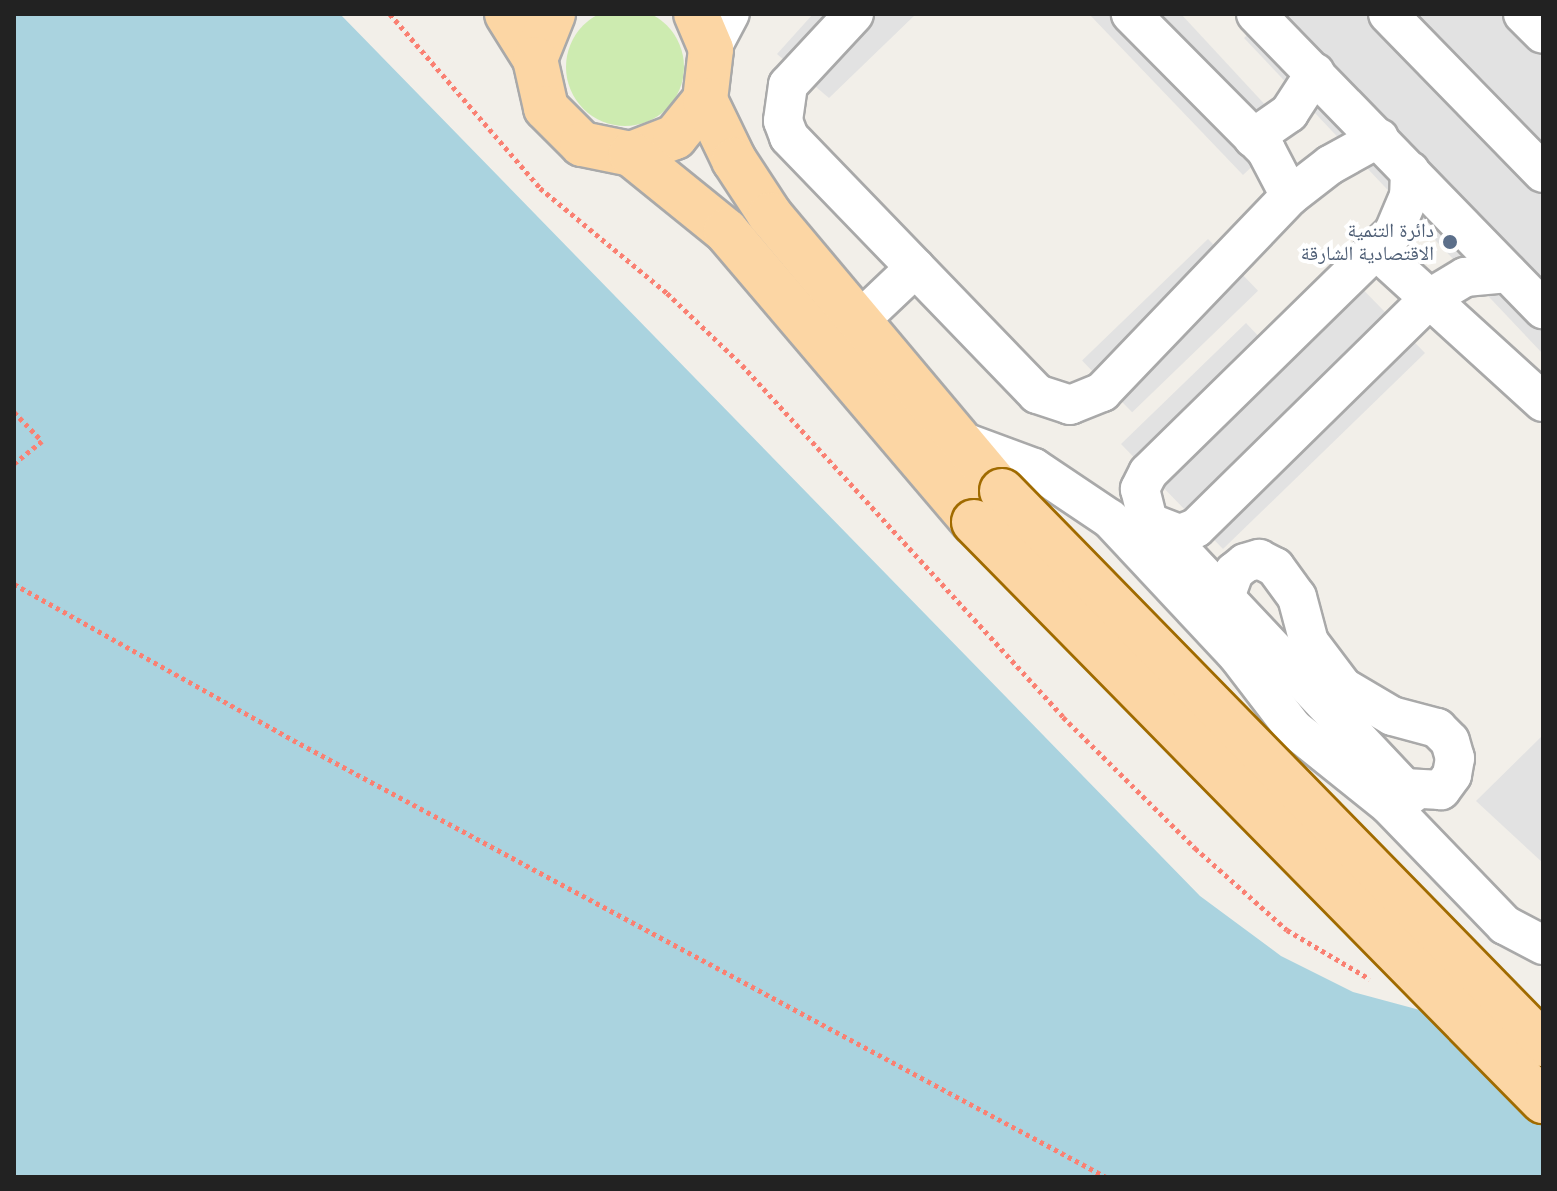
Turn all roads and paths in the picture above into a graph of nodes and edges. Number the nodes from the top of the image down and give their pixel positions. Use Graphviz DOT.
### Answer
graph roads {
  1 [pos="390,14"];
  2 [pos="507,14"];
  3 [pos="553,14"];
  4 [pos="854,14"];
  5 [pos="1131,14"];
  6 [pos="1256,14"];
  7 [pos="1388,14"];
  8 [pos="1523,14"];
  9 [pos="712,26"];
  10 [pos="1543,34"];
  11 [pos="535,59"];
  12 [pos="1315,73"];
  13 [pos="705,100"];
  14 [pos="1253,138"];
  15 [pos="1379,138"];
  16 [pos="631,154"];
  17 [pos="1539,164"];
  18 [pos="1410,171"];
  19 [pos="1290,196"];
  20 [pos="1376,250"];
  21 [pos="915,268"];
  22 [pos="1508,273"];
  23 [pos="1430,298"];
  24 [pos="1543,309"];
  25 [pos="858,322"];
  26 [pos="1543,402"];
  27 [pos="14,412"];
  28 [pos="956,439"];
  29 [pos="14,464"];
  30 [pos="988,506"];
  31 [pos="1163,532"];
  32 [pos="14,584"];
  33 [pos="1225,597"];
  34 [pos="1321,700"];
  35 [pos="1293,728"];
  36 [pos="1404,788"];
  37 [pos="1478,866"];
  38 [pos="1543,945"];
  39 [pos="1378,984"];
  40 [pos="1543,1044"];
  41 [pos="1543,1101"];
  42 [pos="1106,1177"];
  1 -- 39 [label="path"];
  2 -- 11 [label="main road"];
  3 -- 11 [label="main road"];
  4 -- 21 [label="street"];
  5 -- 14 [label="street"];
  6 -- 12 [label="street"];
  7 -- 17 [label="street"];
  8 -- 10 [label="street"];
  9 -- 13 [label="main road"];
  11 -- 16 [label="main road"];
  12 -- 14 [label="street"];
  12 -- 15 [label="street"];
  13 -- 16 [label="main road"];
  13 -- 25 [label="main road"];
  14 -- 19 [label="street"];
  15 -- 18 [label="street"];
  15 -- 19 [label="street"];
  16 -- 30 [label="main road"];
  18 -- 20 [label="street"];
  18 -- 22 [label="street"];
  19 -- 21 [label="street"];
  20 -- 23 [label="street"];
  20 -- 31 [label="street"];
  21 -- 25 [label="street"];
  22 -- 23 [label="street"];
  22 -- 24 [label="street"];
  23 -- 26 [label="street"];
  23 -- 31 [label="street"];
  25 -- 28 [label="main road"];
  27 -- 29 [label="path"];
  28 -- 30 [label="main road"];
  28 -- 35 [label="street"];
  30 -- 40 [label="main road, bridge"];
  30 -- 41 [label="main road, bridge"];
  31 -- 33 [label="street"];
  32 -- 42 [label="path"];
  33 -- 34 [label="street"];
  33 -- 36 [label="street"];
  34 -- 35 [label="street"];
  34 -- 36 [label="street"];
  35 -- 38 [label="street"];
  36 -- 37 [label="street"];
}
